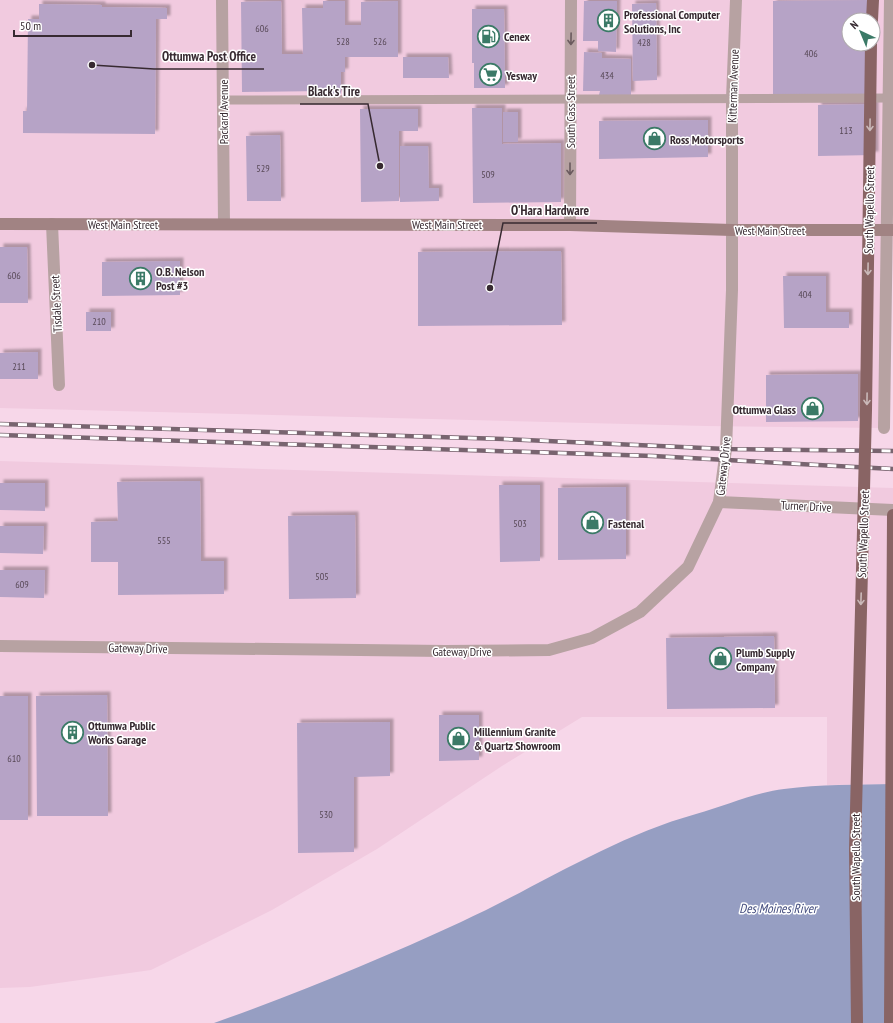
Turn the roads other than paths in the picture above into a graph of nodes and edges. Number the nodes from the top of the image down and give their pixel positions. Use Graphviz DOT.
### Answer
graph roads {
  1 [pos="222,0"];
  2 [pos="571,0"];
  3 [pos="736,0"];
  4 [pos="873,0"];
  5 [pos="890,0"];
  6 [pos="872,12"];
  7 [pos="872,52"];
  8 [pos="889,98"];
  9 [pos="570,99"];
  10 [pos="732,99"];
  11 [pos="224,100"];
  12 [pos="0,224"];
  13 [pos="52,224"];
  14 [pos="224,224"];
  15 [pos="570,224"];
  16 [pos="732,230"];
  17 [pos="890,230"];
  18 [pos="729,364"];
  19 [pos="60,385"];
  20 [pos="884,428"];
  21 [pos="719,502"];
  22 [pos="893,510"];
  23 [pos="893,515"];
  24 [pos="0,646"];
  25 [pos="857,1023"];
  26 [pos="890,1023"];
  1 -- 11 [label="street, Packard Avenue"];
  2 -- 9 [label="street, South Cass Street, one-way"];
  3 -- 10 [label="street, Kitterman Avenue"];
  4 -- 6 [label="highway"];
  5 -- 8 [label="street, South Wapello Street"];
  7 -- 25 [label="highway, South Wapello Street, one-way, bridge"];
  8 -- 10 [label="lane"];
  8 -- 17 [label="street, South Wapello Street"];
  9 -- 10 [label="lane"];
  9 -- 11 [label="lane"];
  9 -- 15 [label="street, South Cass Street, one-way"];
  10 -- 16 [label="street, Kitterman Avenue"];
  11 -- 14 [label="street, Packard Avenue"];
  12 -- 13 [label="main road, West Main Street"];
  13 -- 14 [label="main road, West Main Street"];
  13 -- 19 [label="street, Tisdale Street"];
  14 -- 15 [label="main road, West Main Street"];
  15 -- 16 [label="main road, West Main Street"];
  16 -- 17 [label="main road, West Main Street"];
  16 -- 18 [label="street, Kitterman Avenue"];
  17 -- 20 [label="street, South Wapello Street"];
  18 -- 21 [label="street, Gateway Drive"];
  21 -- 22 [label="street, Turner Drive"];
  21 -- 24 [label="street, Gateway Drive"];
  23 -- 26 [label="highway"];
}
